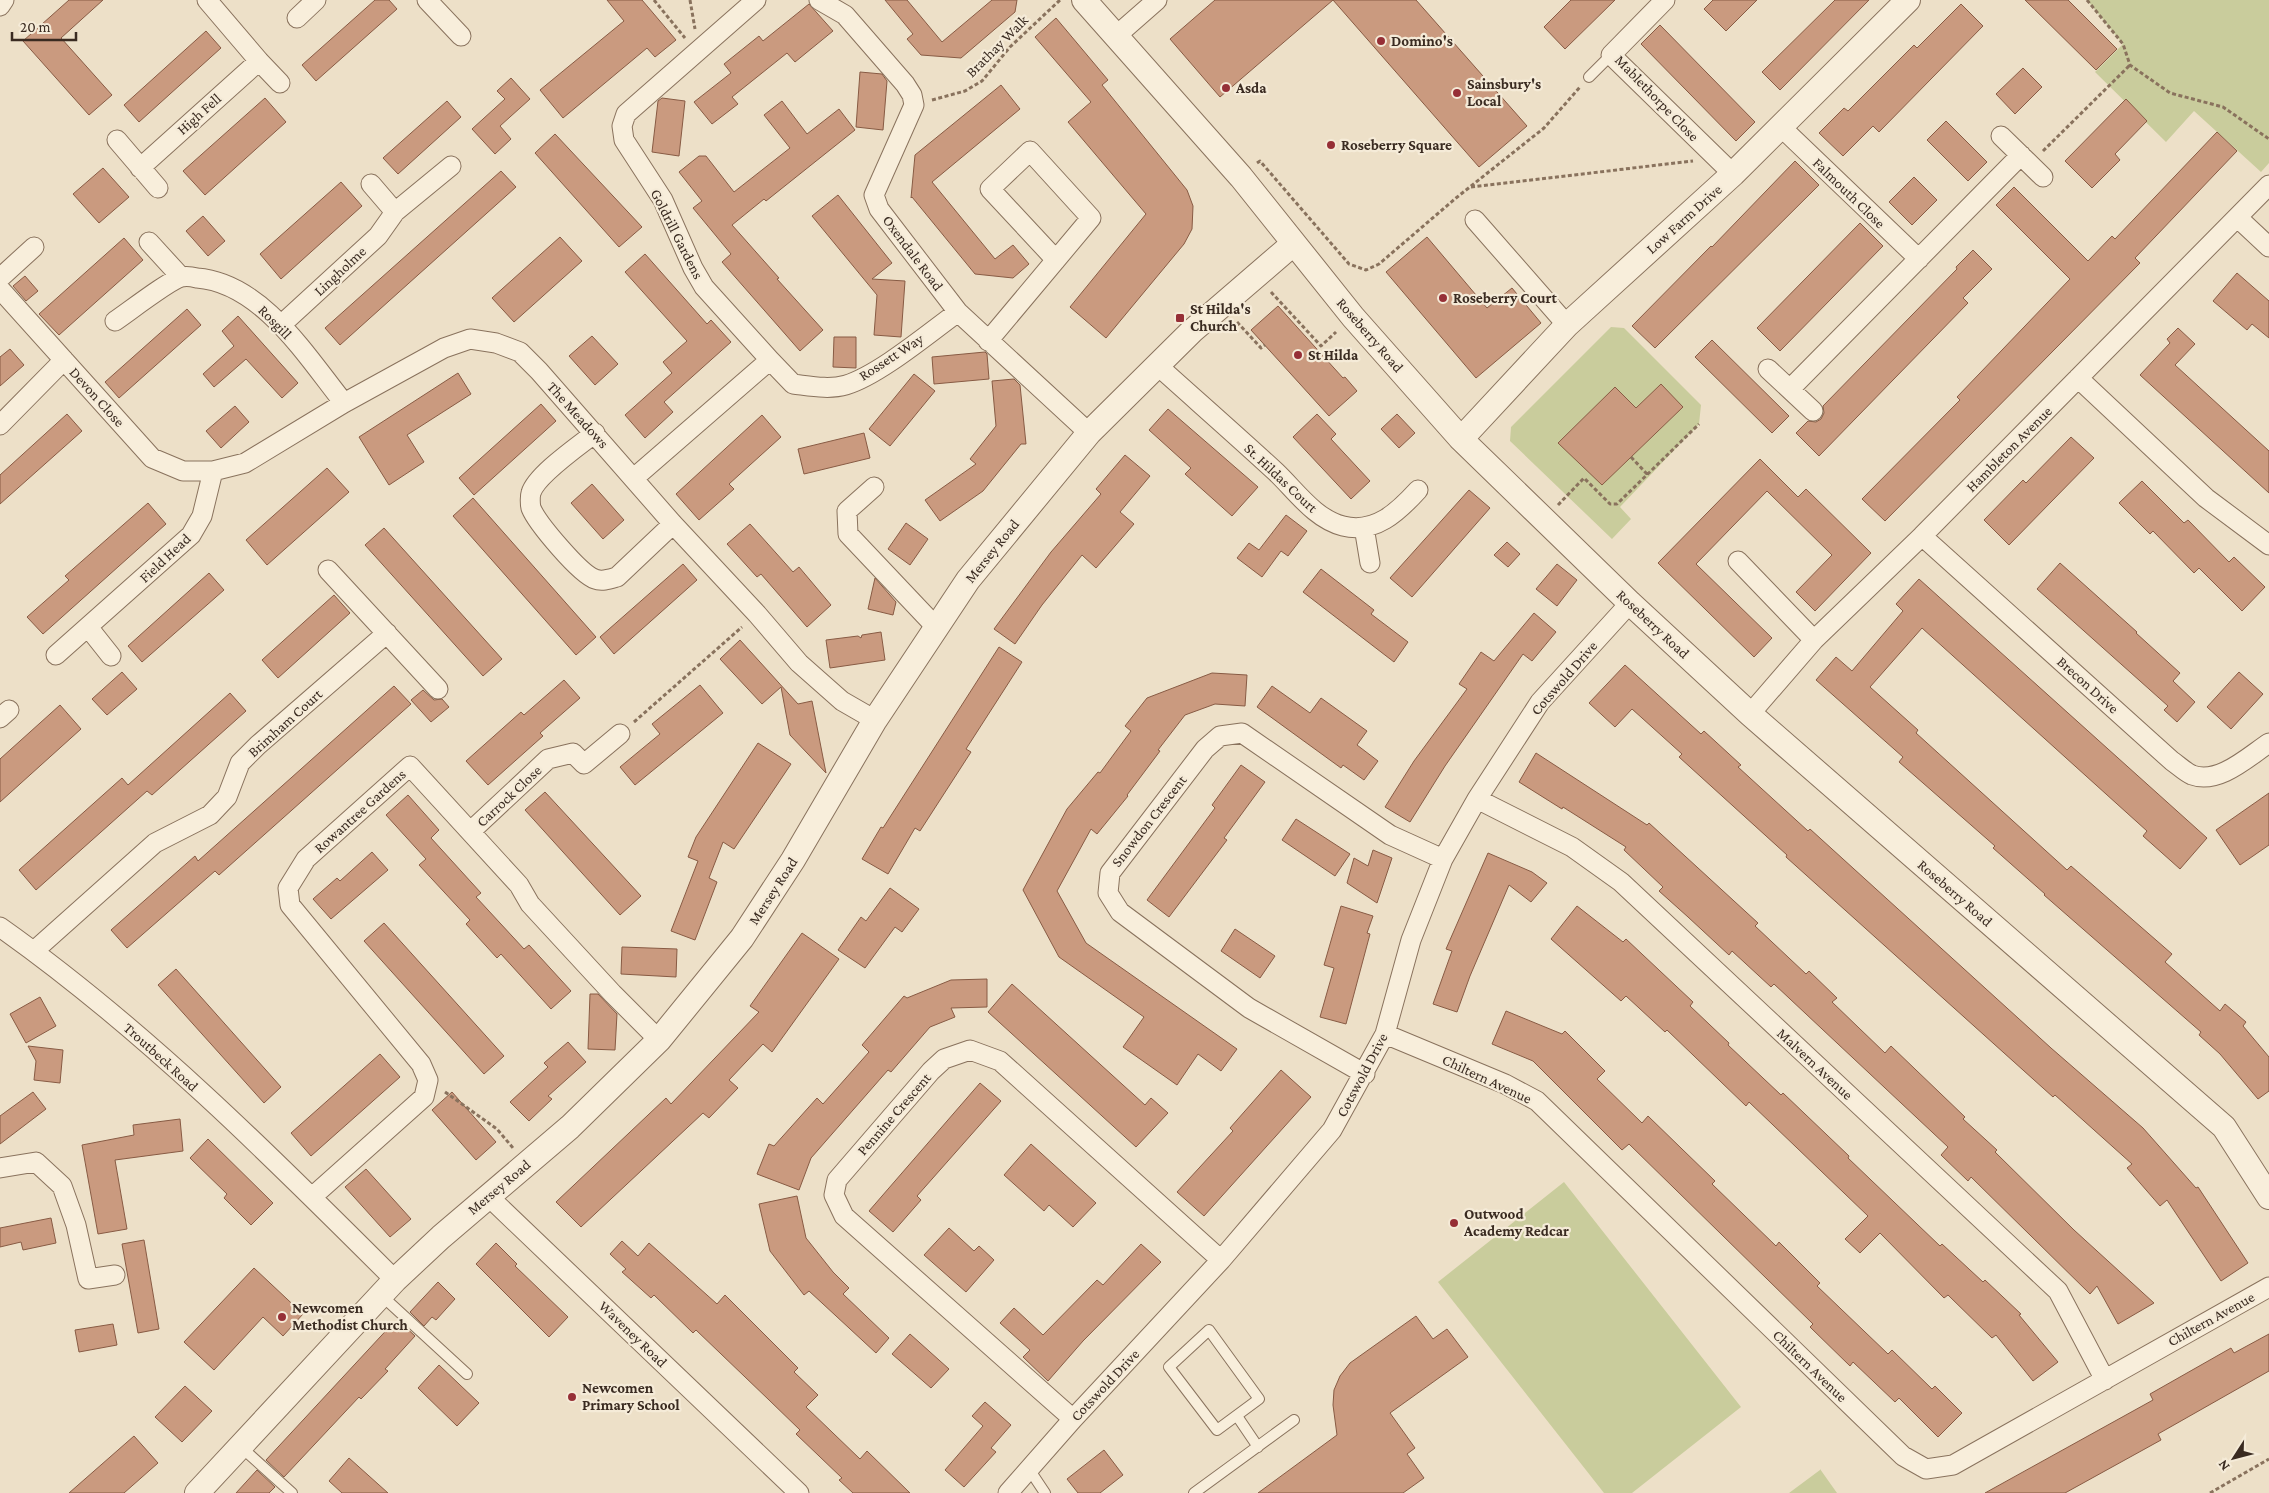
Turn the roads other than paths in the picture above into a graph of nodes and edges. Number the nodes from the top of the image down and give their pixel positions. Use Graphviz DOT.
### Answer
graph roads {
  1 [pos="4,0"];
  2 [pos="207,0"];
  3 [pos="316,0"];
  4 [pos="427,0"];
  5 [pos="756,0"];
  6 [pos="819,0"];
  7 [pos="1084,0"];
  8 [pos="1157,0"];
  9 [pos="1665,0"];
  10 [pos="1908,0"];
  11 [pos="0,6"];
  12 [pos="297,18"];
  13 [pos="461,36"];
  14 [pos="1116,36"];
  15 [pos="1611,55"];
  16 [pos="259,61"];
  17 [pos="1589,77"];
  18 [pos="280,83"];
  19 [pos="1780,126"];
  20 [pos="2001,136"];
  21 [pos="117,140"];
  22 [pos="451,166"];
  23 [pos="1726,167"];
  24 [pos="140,168"];
  25 [pos="371,184"];
  26 [pos="2269,185"];
  27 [pos="158,188"];
  28 [pos="395,212"];
  29 [pos="2238,218"];
  30 [pos="1475,220"];
  31 [pos="148,242"];
  32 [pos="1293,244"];
  33 [pos="34,247"];
  34 [pos="2269,247"];
  35 [pos="1918,259"];
  36 [pos="1056,260"];
  37 [pos="181,277"];
  38 [pos="0,278"];
  39 [pos="0,289"];
  40 [pos="958,312"];
  41 [pos="115,321"];
  42 [pos="280,325"];
  43 [pos="1567,325"];
  44 [pos="988,340"];
  45 [pos="64,360"];
  46 [pos="770,360"];
  47 [pos="1157,365"];
  48 [pos="1768,369"];
  49 [pos="2078,378"];
  50 [pos="1790,389"];
  51 [pos="344,404"];
  52 [pos="1813,411"];
  53 [pos="0,426"];
  54 [pos="595,433"];
  55 [pos="1089,433"];
  56 [pos="1461,439"];
  57 [pos="213,471"];
  58 [pos="634,478"];
  59 [pos="874,487"];
  60 [pos="1418,490"];
  61 [pos="673,524"];
  62 [pos="1364,527"];
  63 [pos="1922,536"];
  64 [pos="2269,545"];
  65 [pos="1738,561"];
  66 [pos="1370,563"];
  67 [pos="328,570"];
  68 [pos="1630,603"];
  69 [pos="88,627"];
  70 [pos="936,627"];
  71 [pos="386,634"];
  72 [pos="1814,640"];
  73 [pos="56,655"];
  74 [pos="111,656"];
  75 [pos="438,689"];
  76 [pos="1750,714"];
  77 [pos="875,720"];
  78 [pos="620,734"];
  79 [pos="2269,742"];
  80 [pos="1477,799"];
  81 [pos="471,831"];
  82 [pos="1443,860"];
  83 [pos="0,927"];
  84 [pos="34,951"];
  85 [pos="1385,1034"];
  86 [pos="659,1040"];
  87 [pos="1365,1074"];
  88 [pos="0,1168"];
  89 [pos="488,1196"];
  90 [pos="312,1197"];
  91 [pos="2269,1197"];
  92 [pos="1221,1260"];
  93 [pos="115,1275"];
  94 [pos="388,1287"];
  95 [pos="2269,1287"];
  96 [pos="466,1374"];
  97 [pos="2105,1380"];
  98 [pos="1237,1416"];
  99 [pos="1073,1419"];
  100 [pos="1294,1420"];
  101 [pos="240,1446"];
  102 [pos="1258,1447"];
  103 [pos="1029,1469"];
  104 [pos="197,1493"];
  105 [pos="292,1493"];
  106 [pos="799,1493"];
  107 [pos="1008,1493"];
  108 [pos="1045,1493"];
  109 [pos="1194,1493"];
  1 -- 11 [label="street"];
  2 -- 16 [label="street"];
  3 -- 12 [label="street"];
  4 -- 13 [label="street"];
  5 -- 46 [label="street, Goldrill Gardens"];
  6 -- 40 [label="street, Oxendale Road"];
  7 -- 14 [label="street, Roseberry Road"];
  8 -- 14 [label="street"];
  9 -- 15 [label="street, Mablethorpe Close"];
  10 -- 19 [label="street, Low Farm Drive"];
  14 -- 32 [label="street, Roseberry Road"];
  15 -- 17 [label="lane"];
  15 -- 23 [label="street, Mablethorpe Close"];
  16 -- 18 [label="street"];
  16 -- 24 [label="street, High Fell"];
  19 -- 23 [label="street, Low Farm Drive"];
  19 -- 35 [label="street, Falmouth Close"];
  20 -- 35 [label="street"];
  21 -- 24 [label="street"];
  22 -- 28 [label="street, Lingholme"];
  23 -- 43 [label="street, Low Farm Drive"];
  24 -- 27 [label="street"];
  25 -- 28 [label="street"];
  26 -- 29 [label="street, Hambleton Avenue"];
  28 -- 42 [label="street, Lingholme"];
  29 -- 34 [label="street"];
  29 -- 49 [label="street, Hambleton Avenue"];
  30 -- 43 [label="street"];
  31 -- 37 [label="street"];
  32 -- 47 [label="street, Mersey Road"];
  32 -- 56 [label="street, Roseberry Road"];
  33 -- 38 [label="street"];
  35 -- 50 [label="street"];
  36 -- 36 [label="street"];
  36 -- 44 [label="street"];
  37 -- 41 [label="street"];
  37 -- 42 [label="street, Rosgill"];
  39 -- 45 [label="street, Devon Close"];
  40 -- 44 [label="street, Oxendale Road"];
  40 -- 46 [label="street, Rossett Way"];
  42 -- 51 [label="street, Rosgill"];
  43 -- 56 [label="street, Low Farm Drive"];
  44 -- 55 [label="street, Oxendale Road"];
  45 -- 53 [label="street"];
  45 -- 57 [label="street, Devon Close"];
  46 -- 58 [label="street"];
  47 -- 55 [label="street, Mersey Road"];
  47 -- 62 [label="street, St. Hildas Court"];
  48 -- 50 [label="street"];
  49 -- 63 [label="street, Hambleton Avenue"];
  49 -- 64 [label="street"];
  50 -- 52 [label="street"];
  51 -- 54 [label="street, The Meadows"];
  51 -- 57 [label="street, The Meadows"];
  54 -- 58 [label="street, The Meadows"];
  54 -- 61 [label="street"];
  55 -- 70 [label="street, Mersey Road"];
  56 -- 68 [label="street, Roseberry Road"];
  57 -- 69 [label="street, Field Head"];
  58 -- 61 [label="street, The Meadows"];
  59 -- 70 [label="street"];
  60 -- 62 [label="street, St. Hildas Court"];
  61 -- 77 [label="street, The Meadows"];
  62 -- 66 [label="street"];
  63 -- 72 [label="street, Hambleton Avenue"];
  63 -- 79 [label="street, Brecon Drive"];
  65 -- 72 [label="street"];
  67 -- 71 [label="street"];
  68 -- 76 [label="street, Roseberry Road"];
  68 -- 80 [label="street, Cotswold Drive"];
  69 -- 73 [label="street, Field Head"];
  69 -- 74 [label="street"];
  70 -- 77 [label="street, Mersey Road"];
  71 -- 75 [label="street"];
  71 -- 84 [label="street, Brimham Court"];
  72 -- 76 [label="street, Hambleton Avenue"];
  76 -- 91 [label="street, Roseberry Road"];
  77 -- 86 [label="street, Mersey Road"];
  78 -- 81 [label="street, Carrock Close"];
  80 -- 82 [label="street, Cotswold Drive"];
  80 -- 97 [label="street, Malvern Avenue"];
  81 -- 86 [label="street, Rowantree Gardens"];
  81 -- 90 [label="street, Rowantree Gardens"];
  82 -- 85 [label="street, Cotswold Drive"];
  82 -- 87 [label="street, Snowdon Crescent"];
  83 -- 84 [label="street, Troutbeck Road"];
  84 -- 90 [label="street, Troutbeck Road"];
  85 -- 87 [label="street, Cotswold Drive"];
  85 -- 97 [label="street, Chiltern Avenue"];
  86 -- 89 [label="street, Mersey Road"];
  87 -- 92 [label="street, Cotswold Drive"];
  88 -- 93 [label="street"];
  89 -- 94 [label="street, Mersey Road"];
  89 -- 106 [label="street, Waveney Road"];
  90 -- 94 [label="street, Troutbeck Road"];
  92 -- 99 [label="street, Cotswold Drive"];
  92 -- 99 [label="street, Pennine Crescent"];
  94 -- 96 [label="lane"];
  94 -- 101 [label="street, Mersey Road"];
  95 -- 97 [label="street, Chiltern Avenue"];
  98 -- 98 [label="lane"];
  98 -- 102 [label="lane"];
  99 -- 103 [label="street, Cotswold Drive"];
  100 -- 102 [label="lane"];
  101 -- 104 [label="street, Mersey Road"];
  101 -- 105 [label="lane"];
  102 -- 109 [label="lane"];
  103 -- 107 [label="street, Cotswold Drive"];
  103 -- 108 [label="lane"];
}
